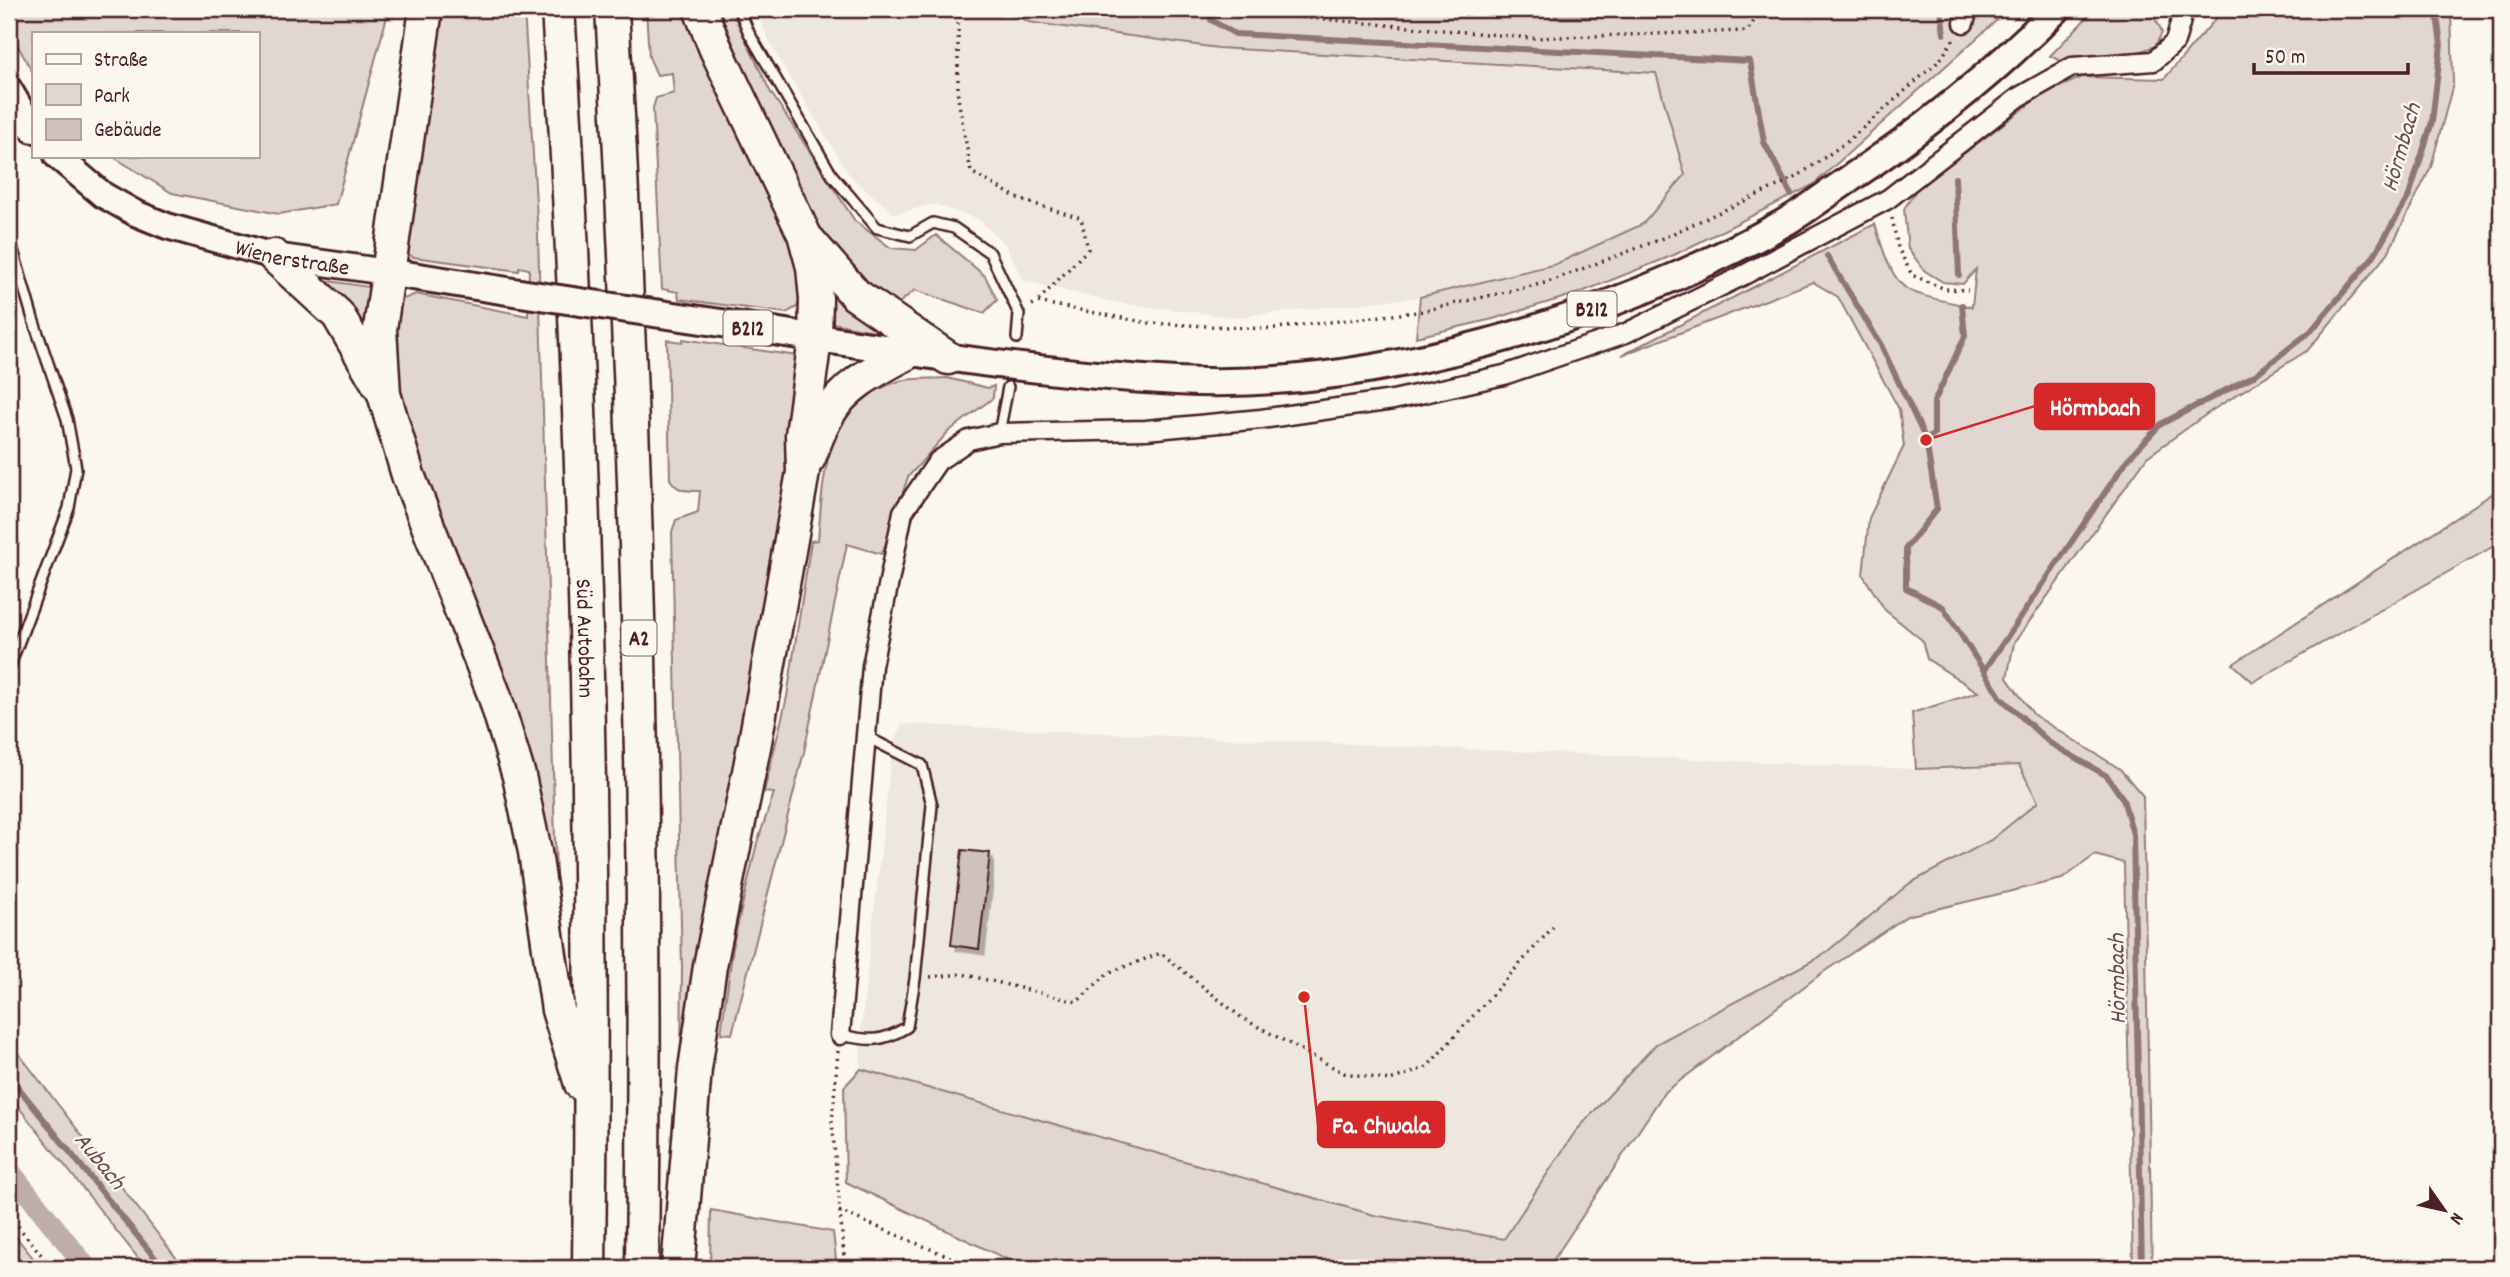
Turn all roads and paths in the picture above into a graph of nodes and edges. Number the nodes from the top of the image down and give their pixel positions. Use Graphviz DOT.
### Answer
graph roads {
  1 [pos="426,9"];
  2 [pos="558,9"];
  3 [pos="612,9"];
  4 [pos="700,9"];
  5 [pos="739,9"];
  6 [pos="958,9"];
  7 [pos="1212,9"];
  8 [pos="1762,9"];
  9 [pos="2057,9"];
  10 [pos="2185,10"];
  11 [pos="1966,16"];
  12 [pos="9,89"];
  13 [pos="23,130"];
  14 [pos="59,158"];
  15 [pos="1888,199"];
  16 [pos="804,234"];
  17 [pos="9,236"];
  18 [pos="274,256"];
  19 [pos="387,272"];
  20 [pos="1968,290"];
  21 [pos="1037,302"];
  22 [pos="1019,314"];
  23 [pos="1017,338"];
  24 [pos="815,339"];
  25 [pos="907,354"];
  26 [pos="948,358"];
  27 [pos="1008,387"];
  28 [pos="384,394"];
  29 [pos="999,432"];
  30 [pos="803,472"];
  31 [pos="9,668"];
  32 [pos="865,736"];
  33 [pos="1553,927"];
  34 [pos="915,979"];
  35 [pos="840,1035"];
  36 [pos="591,1116"];
  37 [pos="839,1211"];
  38 [pos="9,1215"];
  39 [pos="52,1268"];
  40 [pos="589,1268"];
  41 [pos="642,1268"];
  42 [pos="678,1268"];
  43 [pos="845,1268"];
  44 [pos="976,1268"];
  1 -- 19 [label="highway"];
  2 -- 36 [label="highway, Süd Autobahn"];
  3 -- 41 [label="highway, A2"];
  4 -- 16 [label="highway"];
  5 -- 22 [label="lane"];
  6 -- 21 [label="path"];
  7 -- 8 [label="path"];
  9 -- 26 [label="main road, B212"];
  10 -- 15 [label="street"];
  11 -- 21 [label="path"];
  12 -- 13 [label="street"];
  14 -- 18 [label="street, Wienerstraße"];
  15 -- 20 [label="path"];
  15 -- 29 [label="street"];
  16 -- 24 [label="highway"];
  16 -- 26 [label="highway"];
  17 -- 31 [label="lane"];
  18 -- 19 [label="street, Wienerstraße"];
  18 -- 28 [label="highway"];
  19 -- 24 [label="main road, B212, bridge"];
  19 -- 28 [label="highway"];
  21 -- 22 [label="path"];
  22 -- 23 [label="lane"];
  24 -- 25 [label="main road, B212"];
  24 -- 30 [label="highway"];
  25 -- 26 [label="main road, B212"];
  25 -- 30 [label="highway"];
  27 -- 29 [label="lane"];
  28 -- 36 [label="highway"];
  29 -- 32 [label="street"];
  30 -- 42 [label="highway"];
  32 -- 34 [label="lane"];
  32 -- 35 [label="street"];
  33 -- 34 [label="path"];
  34 -- 35 [label="lane"];
  35 -- 37 [label="path"];
  36 -- 40 [label="highway, Süd Autobahn"];
  37 -- 43 [label="path"];
  37 -- 44 [label="path"];
  38 -- 39 [label="path"];
}
